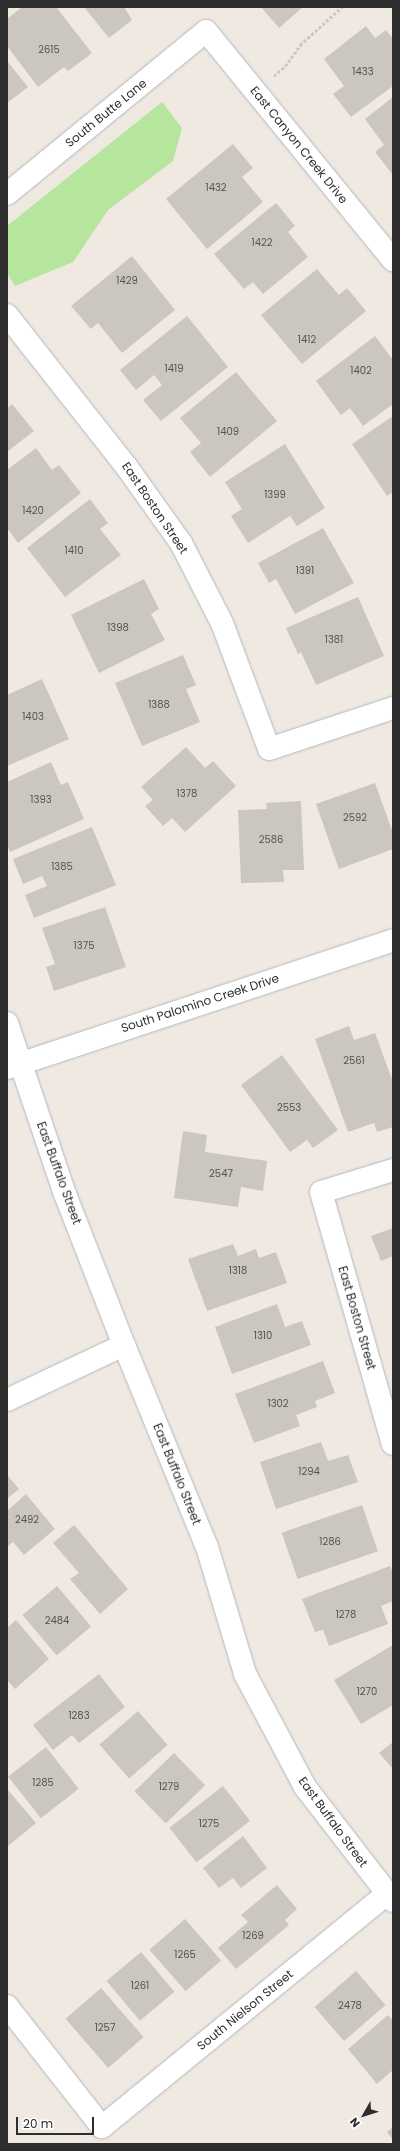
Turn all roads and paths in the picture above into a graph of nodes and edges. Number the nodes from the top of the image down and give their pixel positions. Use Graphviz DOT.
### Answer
graph roads {
  1 [pos="342,7"];
  2 [pos="206,31"];
  3 [pos="274,76"];
  4 [pos="7,194"];
  5 [pos="393,260"];
  6 [pos="7,315"];
  7 [pos="393,708"];
  8 [pos="393,940"];
  9 [pos="7,1023"];
  10 [pos="14,1065"];
  11 [pos="393,1170"];
  12 [pos="124,1346"];
  13 [pos="7,1400"];
  14 [pos="393,1444"];
  15 [pos="390,1897"];
  16 [pos="7,2006"];
  1 -- 3 [label="path"];
  2 -- 4 [label="street, South Butte Lane"];
  2 -- 5 [label="street, East Canyon Creek Drive"];
  6 -- 7 [label="street, East Boston Street"];
  8 -- 10 [label="street, South Palomino Creek Drive"];
  9 -- 10 [label="street, East Buffalo Street"];
  10 -- 12 [label="street, East Buffalo Street"];
  11 -- 14 [label="street, East Boston Street"];
  12 -- 13 [label="street"];
  12 -- 15 [label="street, East Buffalo Street"];
  15 -- 16 [label="street, South Nielson Street"];
}
